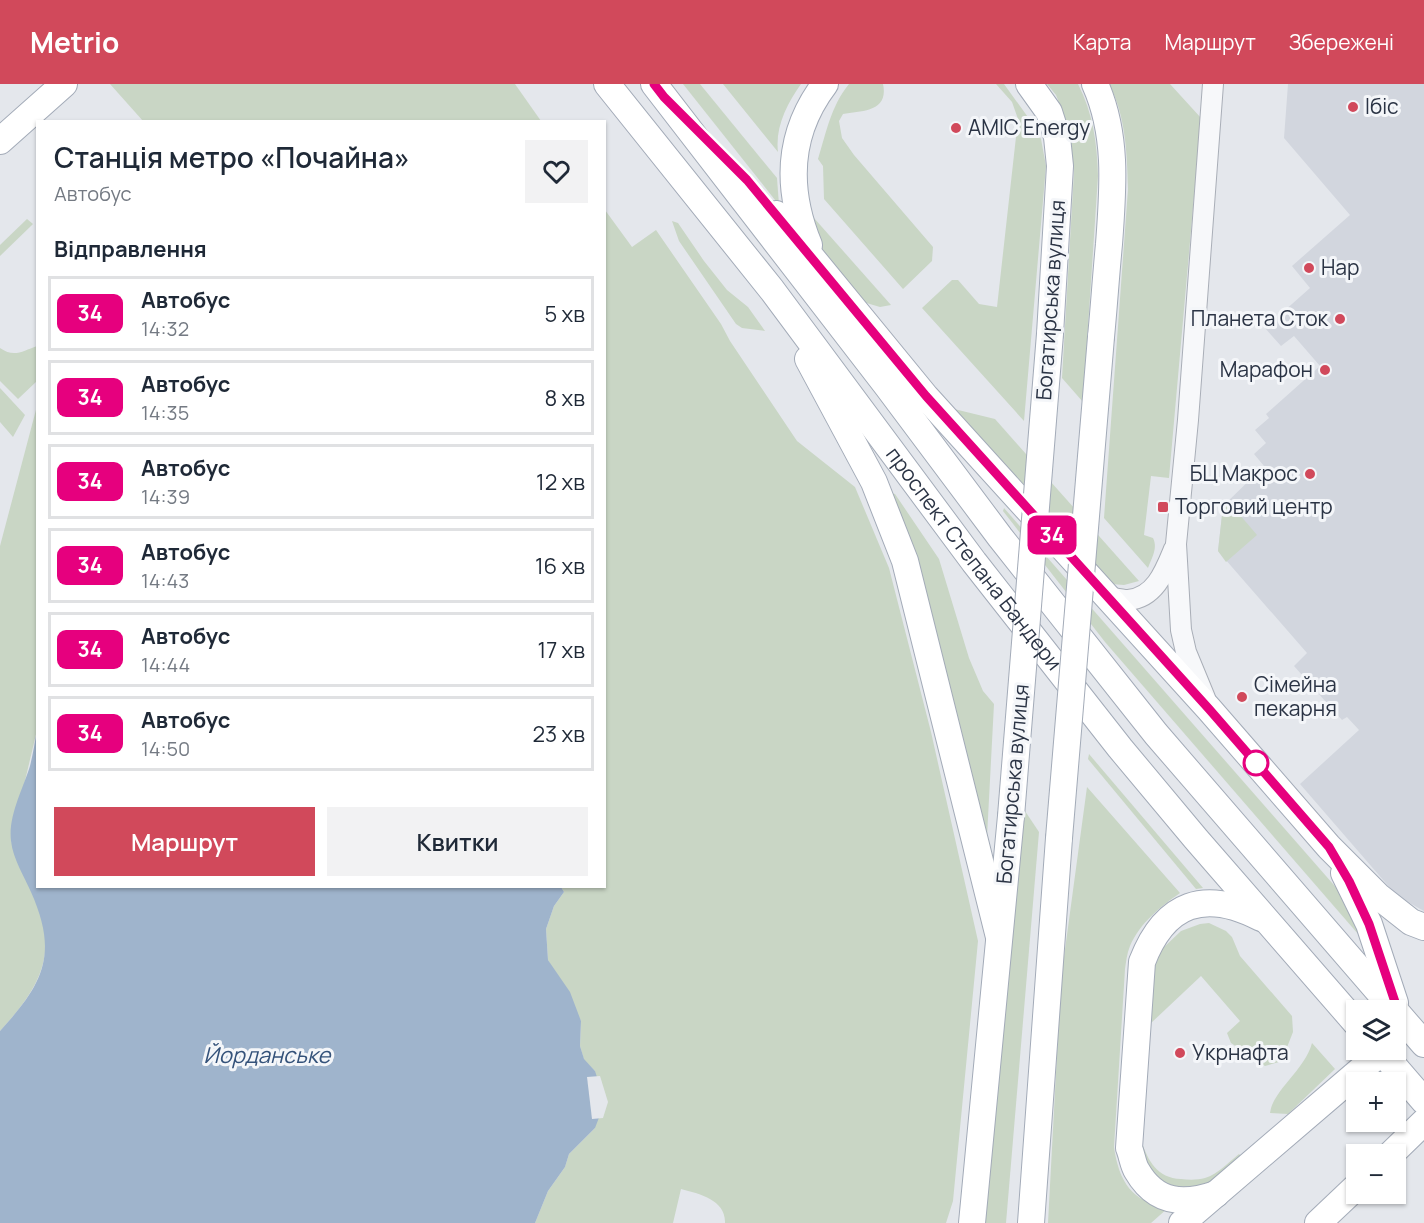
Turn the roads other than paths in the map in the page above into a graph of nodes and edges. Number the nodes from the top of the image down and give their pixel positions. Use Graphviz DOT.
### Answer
graph roads {
  1 [pos="607,84"];
  2 [pos="825,84"];
  3 [pos="1029,84"];
  4 [pos="1095,84"];
  5 [pos="1213,84"];
  6 [pos="55,87"];
  7 [pos="659,90"];
  8 [pos="0,141"];
  9 [pos="816,262"];
  10 [pos="771,290"];
  11 [pos="1176,544"];
  12 [pos="1108,597"];
  13 [pos="1209,709"];
  14 [pos="1329,847"];
  15 [pos="1267,921"];
  16 [pos="1424,927"];
  17 [pos="999,937"];
  18 [pos="1370,1000"];
  19 [pos="1390,1000"];
  20 [pos="1346,1012"];
  21 [pos="1406,1053"];
  22 [pos="1373,1060"];
  23 [pos="1424,1101"];
  24 [pos="1424,1122"];
  25 [pos="1401,1144"];
  26 [pos="1216,1194"];
  27 [pos="1346,1196"];
  28 [pos="972,1221"];
  29 [pos="1031,1223"];
  30 [pos="1182,1223"];
  31 [pos="1318,1223"];
  1 -- 10 [label="main road, проспект Степана Бандери"];
  2 -- 9 [label="main road"];
  3 -- 17 [label="main road, Богатирська вулиця, bridge"];
  4 -- 29 [label="main road, bridge"];
  5 -- 11 [label="street"];
  6 -- 8 [label="main road"];
  7 -- 9 [label="main road"];
  7 -- 18 [label="main road, проспект Степана Бандери"];
  9 -- 12 [label="main road"];
  10 -- 15 [label="main road, проспект Степана Бандери"];
  10 -- 17 [label="main road"];
  11 -- 12 [label="street"];
  11 -- 13 [label="street"];
  12 -- 13 [label="main road"];
  13 -- 14 [label="main road"];
  14 -- 16 [label="main road"];
  14 -- 19 [label="main road"];
  15 -- 20 [label="main road, проспект Степана Бандери"];
  15 -- 26 [label="main road"];
  17 -- 28 [label="main road, Богатирська вулиця"];
  21 -- 23 [label="main road, проспект Степана Бандери"];
  22 -- 26 [label="main road"];
  24 -- 25 [label="main road"];
  26 -- 30 [label="main road"];
  27 -- 31 [label="main road"];
}
